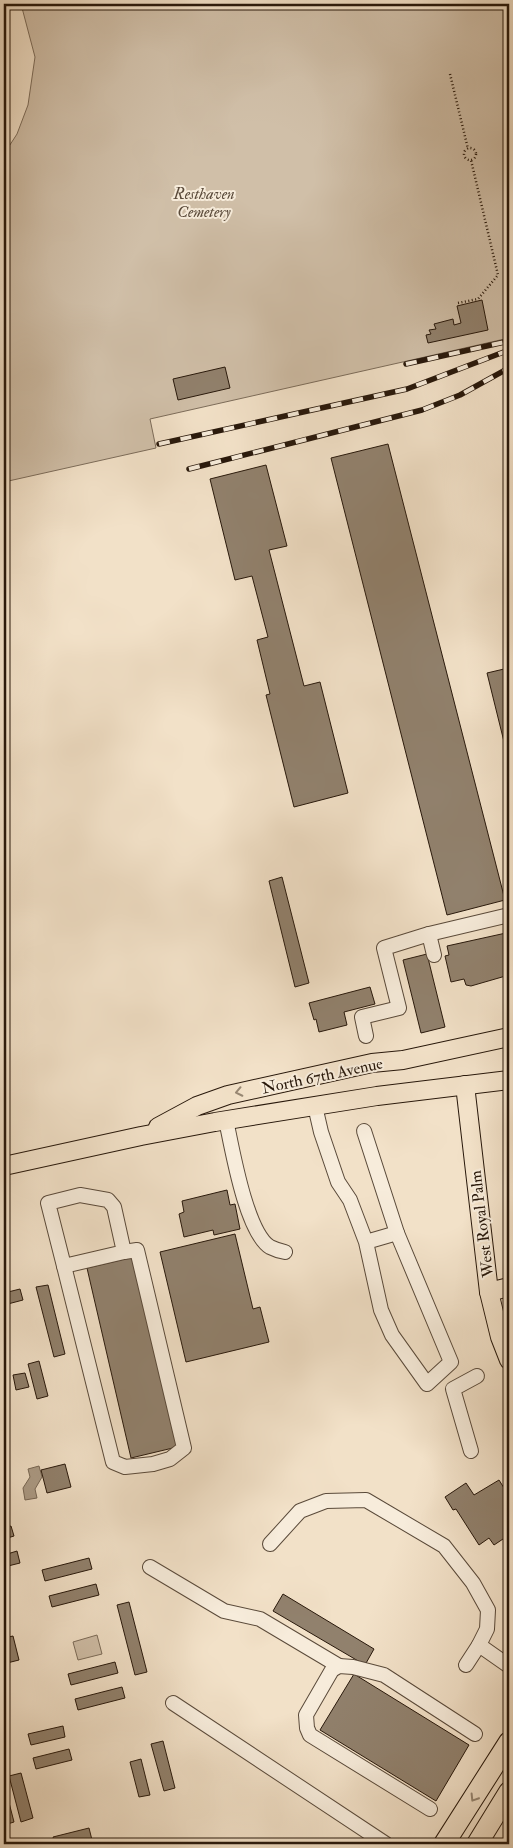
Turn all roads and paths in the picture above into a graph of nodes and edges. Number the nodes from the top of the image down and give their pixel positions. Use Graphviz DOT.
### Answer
graph roads {
  1 [pos="450,74"];
  2 [pos="468,148"];
  3 [pos="471,160"];
  4 [pos="458,303"];
  5 [pos="509,915"];
  6 [pos="429,934"];
  7 [pos="434,955"];
  8 [pos="366,1036"];
  9 [pos="509,1037"];
  10 [pos="509,1080"];
  11 [pos="465,1085"];
  12 [pos="315,1106"];
  13 [pos="226,1120"];
  14 [pos="364,1131"];
  15 [pos="141,1136"];
  16 [pos="4,1166"];
  17 [pos="397,1233"];
  18 [pos="366,1242"];
  19 [pos="124,1252"];
  20 [pos="285,1252"];
  21 [pos="64,1266"];
  22 [pos="509,1287"];
  23 [pos="489,1292"];
  24 [pos="509,1360"];
  25 [pos="477,1376"];
  26 [pos="471,1451"];
  27 [pos="270,1544"];
  28 [pos="150,1567"];
  29 [pos="480,1645"];
  30 [pos="339,1666"];
  31 [pos="466,1666"];
  32 [pos="509,1666"];
  33 [pos="173,1703"];
  34 [pos="475,1734"];
  35 [pos="509,1742"];
  36 [pos="509,1792"];
  37 [pos="430,1809"];
  38 [pos="457,1824"];
  39 [pos="478,1841"];
  40 [pos="386,1844"];
  41 [pos="444,1844"];
  1 -- 2 [label="path"];
  2 -- 3 [label="path"];
  2 -- 3 [label="path"];
  3 -- 4 [label="path"];
  5 -- 6 [label="lane"];
  6 -- 7 [label="lane"];
  6 -- 8 [label="lane"];
  9 -- 15 [label="main road, North 67th Avenue, one-way"];
  10 -- 11 [label="main road, North 67th Avenue"];
  11 -- 12 [label="main road, North 67th Avenue"];
  11 -- 23 [label="main road, West Royal Palm"];
  12 -- 13 [label="main road, North 67th Avenue"];
  12 -- 18 [label="lane"];
  13 -- 15 [label="main road, North 67th Avenue"];
  13 -- 20 [label="lane"];
  14 -- 17 [label="lane"];
  15 -- 16 [label="main road, North 67th Avenue"];
  17 -- 18 [label="lane"];
  17 -- 18 [label="lane"];
  19 -- 21 [label="lane"];
  19 -- 21 [label="lane"];
  19 -- 21 [label="lane"];
  22 -- 23 [label="main road"];
  23 -- 24 [label="main road, West Royal Palm"];
  25 -- 26 [label="lane"];
  27 -- 29 [label="lane"];
  28 -- 30 [label="lane"];
  29 -- 31 [label="lane"];
  29 -- 32 [label="lane"];
  30 -- 34 [label="lane"];
  30 -- 37 [label="lane"];
  33 -- 40 [label="lane"];
  35 -- 38 [label="highway, one-way"];
  36 -- 39 [label="highway"];
  38 -- 39 [label="highway"];
  38 -- 41 [label="highway"];
}
